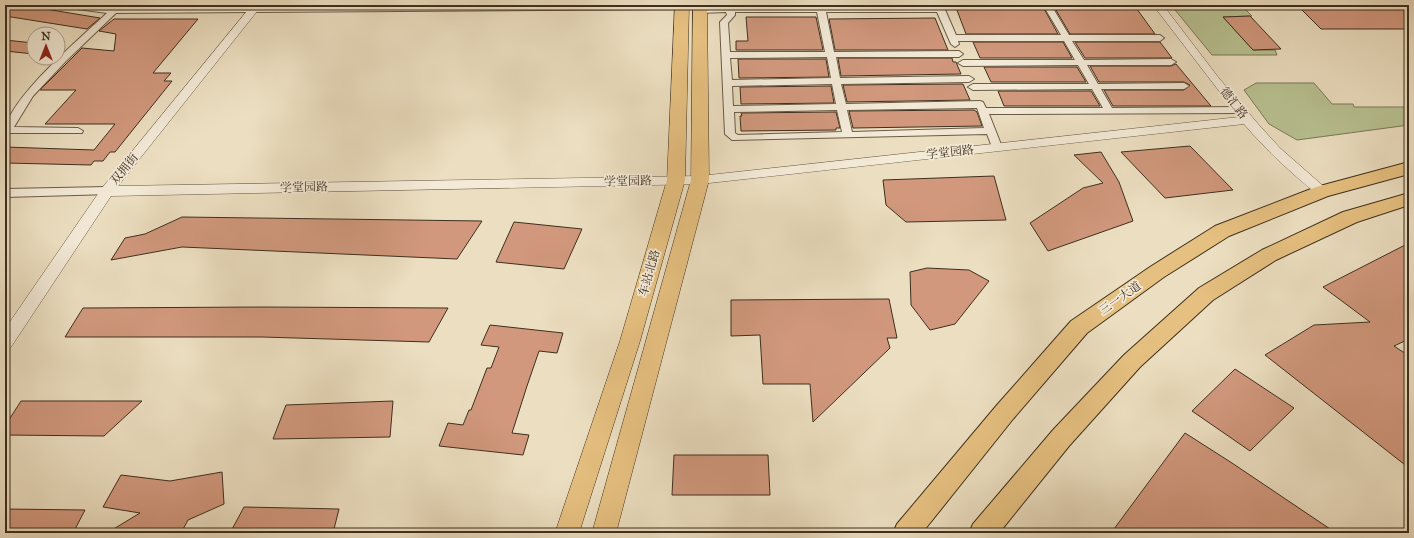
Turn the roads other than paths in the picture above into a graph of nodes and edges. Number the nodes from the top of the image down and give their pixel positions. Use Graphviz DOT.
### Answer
graph roads {
  1 [pos="63,5"];
  2 [pos="1047,5"];
  3 [pos="1158,5"];
  4 [pos="610,6"];
  5 [pos="682,6"];
  6 [pos="408,7"];
  7 [pos="507,7"];
  8 [pos="821,7"];
  9 [pos="940,7"];
  10 [pos="255,8"];
  11 [pos="700,8"];
  12 [pos="111,9"];
  13 [pos="730,10"];
  14 [pos="953,38"];
  15 [pos="1066,38"];
  16 [pos="1160,38"];
  17 [pos="959,54"];
  18 [pos="831,55"];
  19 [pos="726,56"];
  20 [pos="1081,62"];
  21 [pos="1171,62"];
  22 [pos="963,63"];
  23 [pos="836,80"];
  24 [pos="728,82"];
  25 [pos="971,83"];
  26 [pos="1095,86"];
  27 [pos="1184,86"];
  28 [pos="842,107"];
  29 [pos="981,108"];
  30 [pos="729,109"];
  31 [pos="1109,110"];
  32 [pos="1243,115"];
  33 [pos="6,130"];
  34 [pos="78,131"];
  35 [pos="991,131"];
  36 [pos="847,132"];
  37 [pos="997,147"];
  38 [pos="1409,168"];
  39 [pos="676,180"];
  40 [pos="700,180"];
  41 [pos="107,191"];
  42 [pos="1322,191"];
  43 [pos="5,193"];
  44 [pos="1409,199"];
  45 [pos="5,342"];
  46 [pos="567,533"];
  47 [pos="604,533"];
  48 [pos="906,533"];
  49 [pos="982,533"];
  1 -- 12 [label="street"];
  2 -- 15 [label="street"];
  3 -- 32 [label="street, 德汇路"];
  4 -- 5 [label="street"];
  4 -- 7 [label="street"];
  5 -- 39 [label="main road, 车站北路"];
  6 -- 7 [label="street"];
  6 -- 10 [label="street"];
  8 -- 9 [label="street"];
  8 -- 13 [label="street"];
  8 -- 18 [label="street"];
  9 -- 14 [label="street"];
  10 -- 12 [label="street"];
  10 -- 41 [label="street, 双拥街"];
  11 -- 13 [label="street"];
  11 -- 40 [label="main road, 车站北路"];
  12 -- 33 [label="street"];
  13 -- 19 [label="street"];
  14 -- 15 [label="street"];
  14 -- 17 [label="street"];
  15 -- 16 [label="street"];
  15 -- 20 [label="street"];
  17 -- 18 [label="street"];
  17 -- 22 [label="street"];
  18 -- 19 [label="street"];
  18 -- 23 [label="street"];
  19 -- 24 [label="street"];
  20 -- 21 [label="street"];
  20 -- 22 [label="street"];
  20 -- 26 [label="street"];
  22 -- 25 [label="street"];
  23 -- 24 [label="street"];
  23 -- 25 [label="street"];
  23 -- 28 [label="street"];
  24 -- 30 [label="street"];
  25 -- 26 [label="street"];
  25 -- 29 [label="street"];
  26 -- 27 [label="street"];
  26 -- 31 [label="street"];
  28 -- 29 [label="street"];
  28 -- 30 [label="street"];
  28 -- 36 [label="street"];
  29 -- 31 [label="street"];
  29 -- 35 [label="street"];
  30 -- 35 [label="street"];
  31 -- 32 [label="street"];
  32 -- 37 [label="street, 学堂园路"];
  32 -- 42 [label="street, 德汇路"];
  33 -- 34 [label="street"];
  35 -- 37 [label="street"];
  37 -- 40 [label="street, 学堂园路"];
  38 -- 42 [label="highway, 三一大道"];
  39 -- 40 [label="street, 学堂园路"];
  39 -- 41 [label="street, 学堂园路"];
  39 -- 46 [label="main road, 车站北路"];
  40 -- 47 [label="main road, 车站北路"];
  41 -- 43 [label="street, 学堂园路"];
  41 -- 45 [label="street, 双拥街"];
  42 -- 48 [label="highway, 三一大道"];
  44 -- 49 [label="highway"];
}
